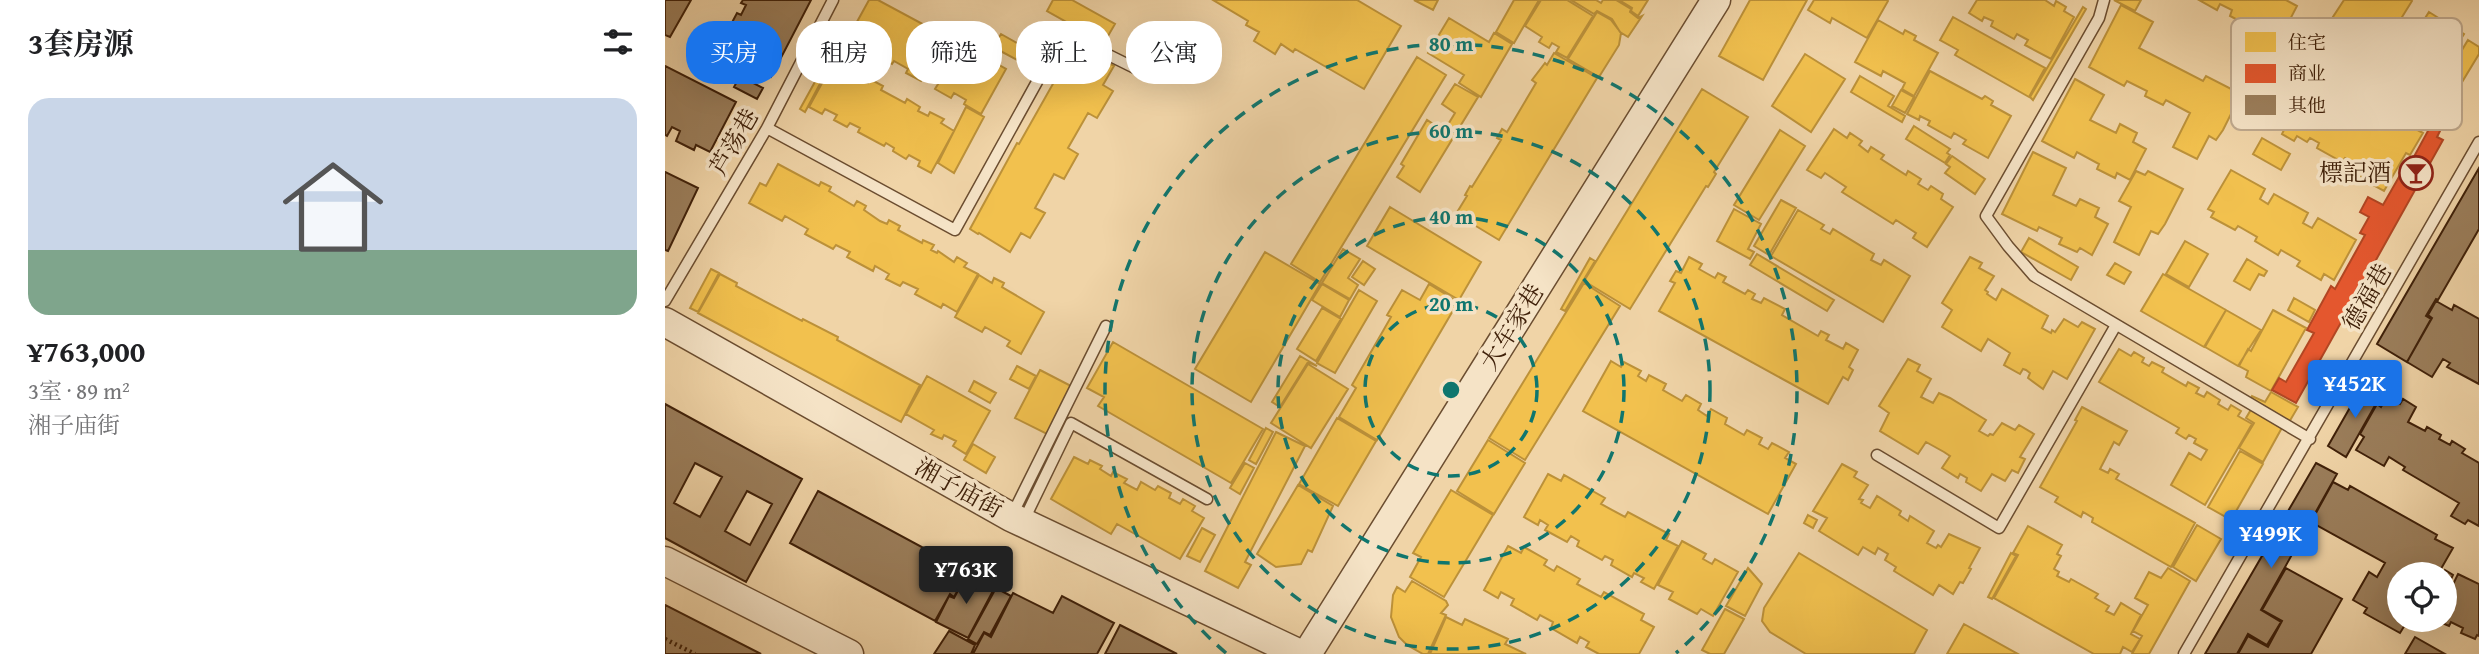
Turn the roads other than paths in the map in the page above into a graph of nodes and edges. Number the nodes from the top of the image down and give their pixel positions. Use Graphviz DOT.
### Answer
graph roads {
  1 [pos="833,0"];
  2 [pos="1716,0"];
  3 [pos="2103,0"];
  4 [pos="1126,64"];
  5 [pos="767,128"];
  6 [pos="2479,142"];
  7 [pos="665,302"];
  8 [pos="665,322"];
  9 [pos="2116,325"];
  10 [pos="1106,326"];
  11 [pos="2310,439"];
  12 [pos="1877,455"];
  13 [pos="1207,499"];
  14 [pos="1017,520"];
  15 [pos="665,561"];
  16 [pos="849,654"];
  17 [pos="1300,654"];
  18 [pos="1307,654"];
  19 [pos="2184,654"];
  1 -- 5 [label="lane, 芦荡巷"];
  2 -- 18 [label="street, 大车家巷"];
  3 -- 9 [label="lane"];
  4 -- 5 [label="lane"];
  5 -- 7 [label="lane, 芦荡巷"];
  6 -- 11 [label="lane, 德福巷"];
  8 -- 14 [label="street, 湘子庙街"];
  9 -- 11 [label="lane"];
  9 -- 12 [label="lane"];
  10 -- 14 [label="lane"];
  11 -- 19 [label="lane, 德福巷"];
  13 -- 14 [label="lane"];
  14 -- 17 [label="street, 湘子庙街"];
  15 -- 16 [label="street"];
}
